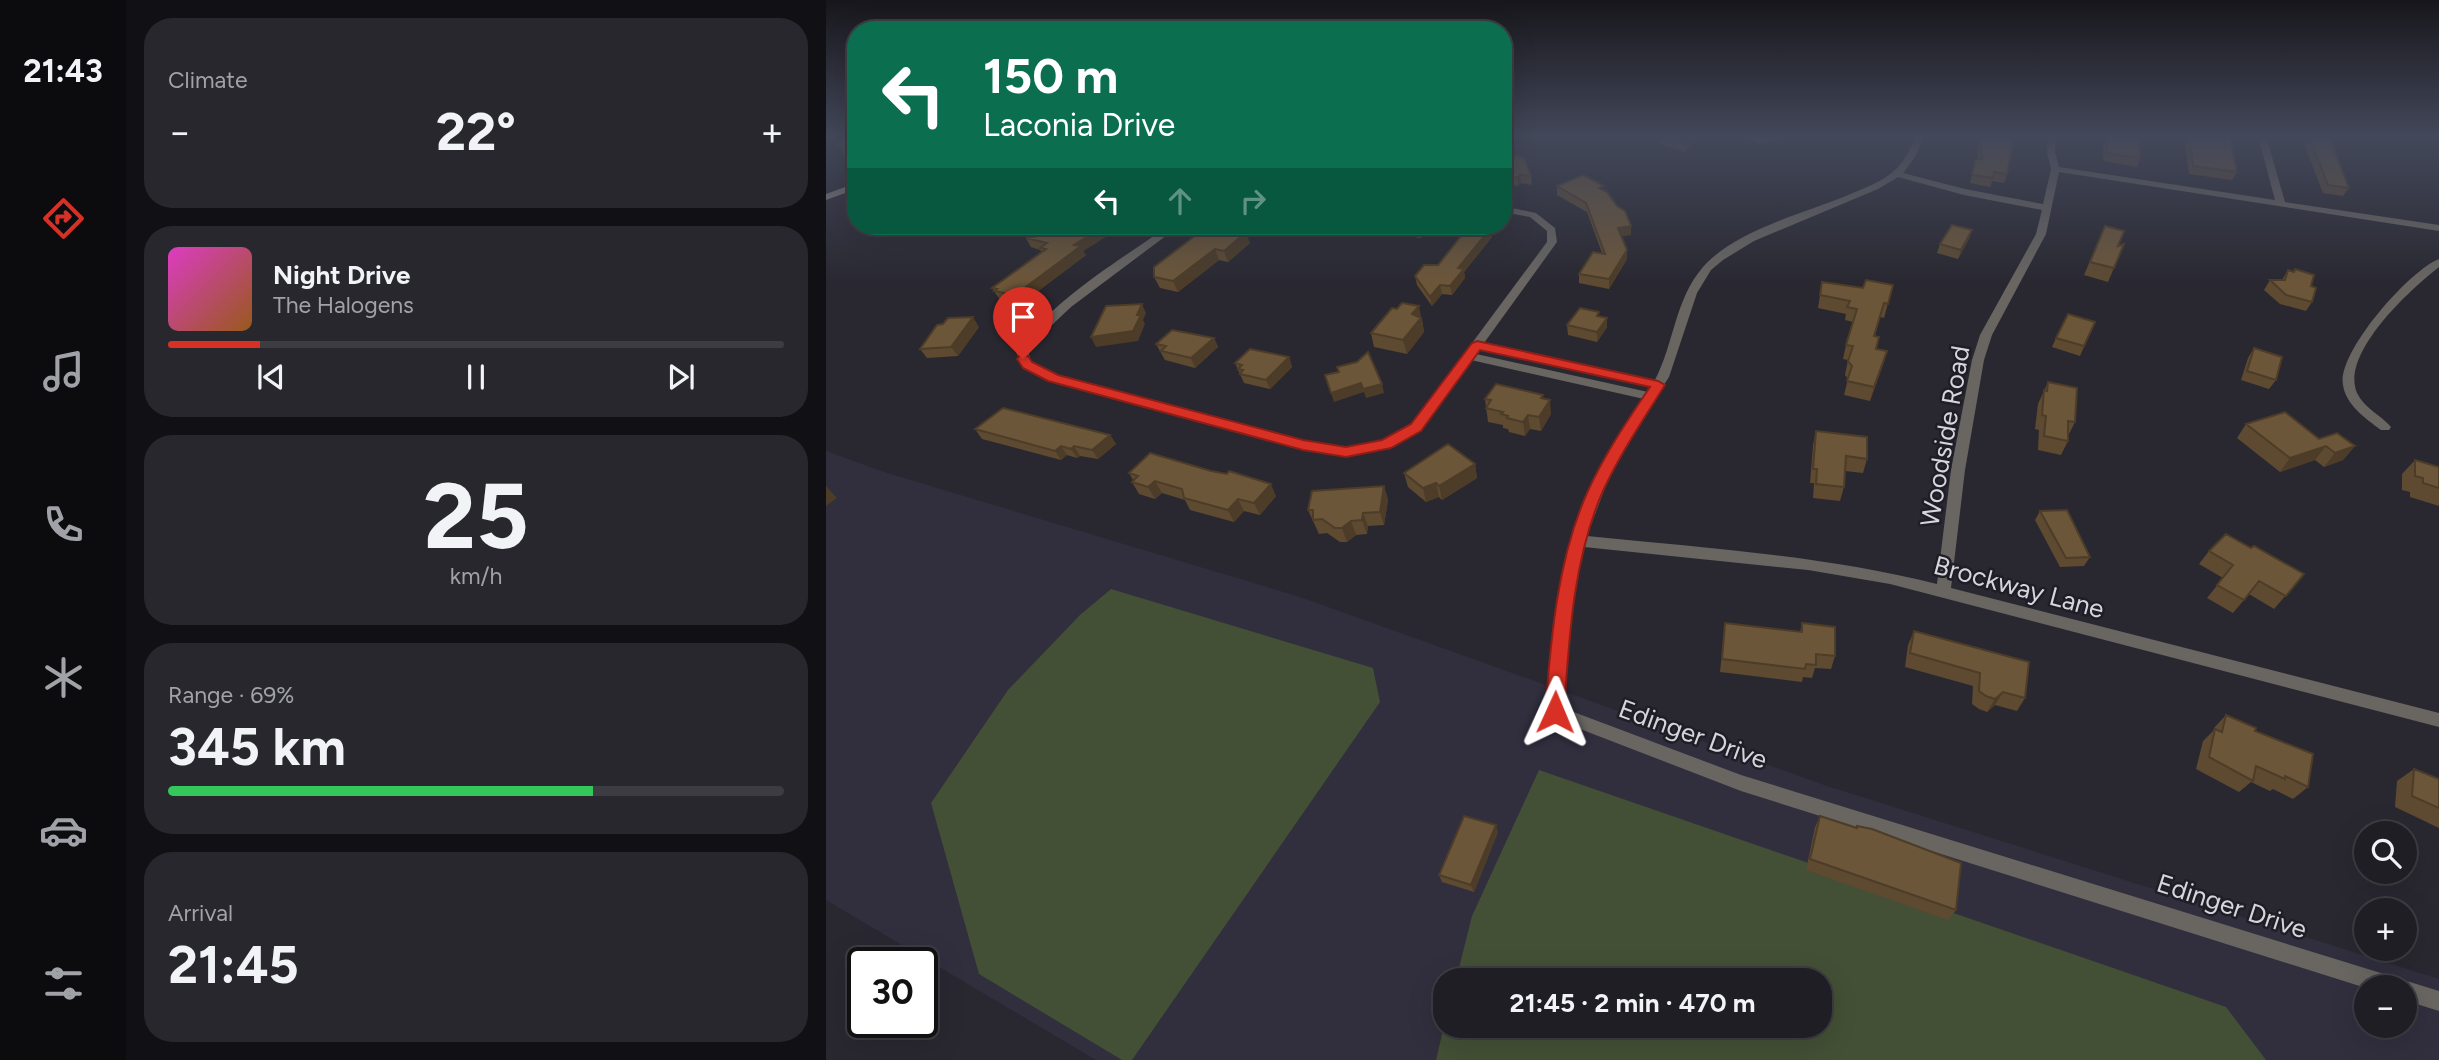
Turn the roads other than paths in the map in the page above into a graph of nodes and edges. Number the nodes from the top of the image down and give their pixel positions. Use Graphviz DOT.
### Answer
graph roads {
  1 [pos="1877,185"];
  2 [pos="1939,185"];
  3 [pos="2052,185"];
  4 [pos="2161,185"];
  5 [pos="2275,185"];
  6 [pos="847,189"];
  7 [pos="826,197"];
  8 [pos="2281,204"];
  9 [pos="2048,208"];
  10 [pos="1512,211"];
  11 [pos="2439,228"];
  12 [pos="1162,235"];
  13 [pos="2439,262"];
  14 [pos="1477,345"];
  15 [pos="1469,356"];
  16 [pos="1655,391"];
  17 [pos="2385,427"];
  18 [pos="1580,541"];
  19 [pos="1942,592"];
  20 [pos="2439,720"];
  21 [pos="2356,975"];
  22 [pos="2417,994"];
  23 [pos="2439,1001"];
  1 -- 16 [label="street, Edinger Drive"];
  2 -- 9 [label="street"];
  3 -- 9 [label="street, Woodside Road"];
  4 -- 8 [label="street"];
  5 -- 8 [label="street"];
  6 -- 7 [label="street"];
  8 -- 11 [label="street"];
  9 -- 19 [label="street, Woodside Road"];
  10 -- 14 [label="street"];
  12 -- 15 [label="street"];
  13 -- 17 [label="street"];
  14 -- 15 [label="street"];
  14 -- 16 [label="street"];
  15 -- 16 [label="street"];
  16 -- 18 [label="street, Edinger Drive"];
  18 -- 19 [label="street, Brockway Lane"];
  18 -- 21 [label="street, Edinger Drive"];
  19 -- 20 [label="street, Brockway Lane"];
  22 -- 23 [label="street"];
}
